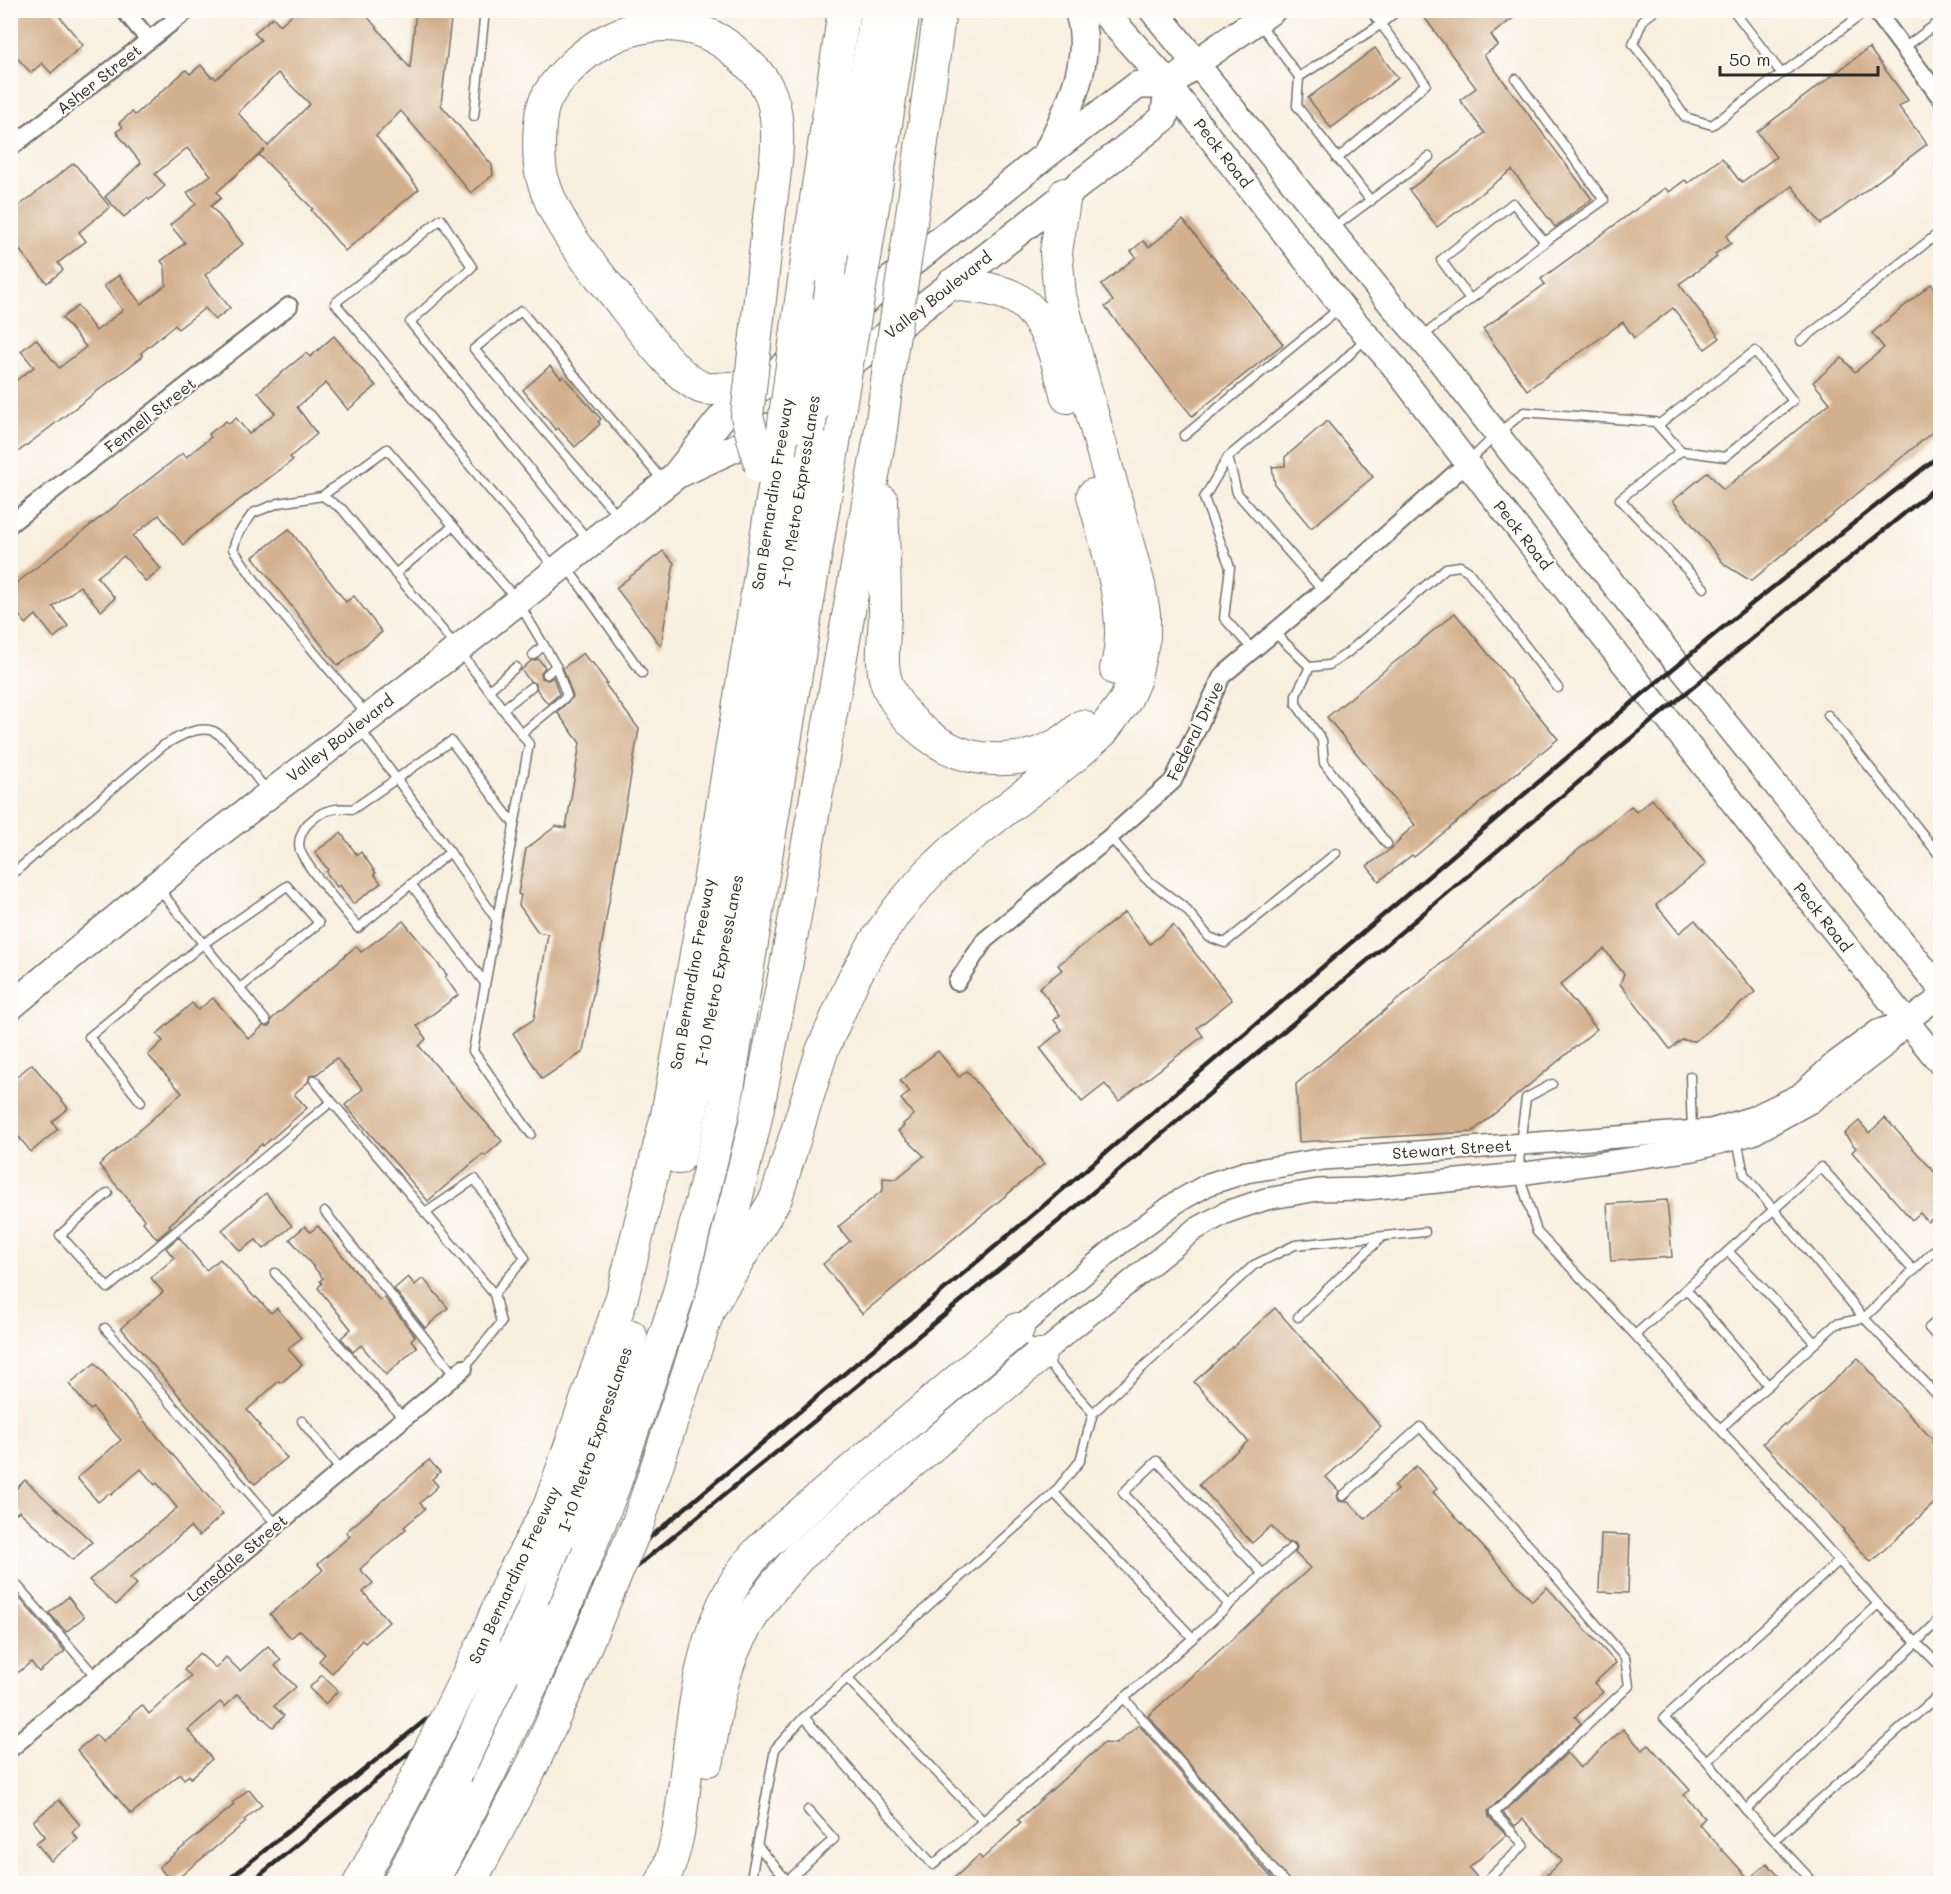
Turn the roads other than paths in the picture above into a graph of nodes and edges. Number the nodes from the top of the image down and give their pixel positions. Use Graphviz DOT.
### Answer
graph roads {
  1 [pos="124,10"];
  2 [pos="188,10"];
  3 [pos="485,10"];
  4 [pos="844,10"];
  5 [pos="877,10"];
  6 [pos="904,10"];
  7 [pos="940,10"];
  8 [pos="1078,10"];
  9 [pos="1102,10"];
  10 [pos="1153,10"];
  11 [pos="1370,10"];
  12 [pos="1398,10"];
  13 [pos="1656,10"];
  14 [pos="1732,10"];
  15 [pos="1868,10"];
  16 [pos="1875,10"];
  17 [pos="1265,16"];
  18 [pos="1941,21"];
  19 [pos="1380,25"];
  20 [pos="149,40"];
  21 [pos="1904,48"];
  22 [pos="1196,63"];
  23 [pos="1782,74"];
  24 [pos="1299,77"];
  25 [pos="1516,79"];
  26 [pos="1169,85"];
  27 [pos="1939,90"];
  28 [pos="474,116"];
  29 [pos="10,148"];
  30 [pos="1047,154"];
  31 [pos="1429,157"];
  32 [pos="1337,159"];
  33 [pos="1065,194"];
  34 [pos="1371,201"];
  35 [pos="1330,230"];
  36 [pos="1941,232"];
  37 [pos="1545,242"];
  38 [pos="953,284"];
  39 [pos="1470,299"];
  40 [pos="289,306"];
  41 [pos="1342,307"];
  42 [pos="1368,336"];
  43 [pos="1420,338"];
  44 [pos="1801,341"];
  45 [pos="759,386"];
  46 [pos="1658,425"];
  47 [pos="1496,435"];
  48 [pos="880,436"];
  49 [pos="1184,436"];
  50 [pos="1681,451"];
  51 [pos="1228,457"];
  52 [pos="1467,463"];
  53 [pos="771,470"];
  54 [pos="670,480"];
  55 [pos="322,495"];
  56 [pos="620,519"];
  57 [pos="10,524"];
  58 [pos="453,526"];
  59 [pos="591,542"];
  60 [pos="560,566"];
  61 [pos="395,574"];
  62 [pos="1704,588"];
  63 [pos="1323,591"];
  64 [pos="517,600"];
  65 [pos="1274,632"];
  66 [pos="544,645"];
  67 [pos="458,649"];
  68 [pos="1253,650"];
  69 [pos="533,655"];
  70 [pos="556,666"];
  71 [pos="516,667"];
  72 [pos="1310,667"];
  73 [pos="642,673"];
  74 [pos="547,674"];
  75 [pos="531,687"];
  76 [pos="1558,688"];
  77 [pos="489,690"];
  78 [pos="503,709"];
  79 [pos="1828,715"];
  80 [pos="363,721"];
  81 [pos="521,734"];
  82 [pos="397,779"];
  83 [pos="269,794"];
  84 [pos="514,824"];
  85 [pos="1110,837"];
  86 [pos="1387,844"];
  87 [pos="450,852"];
  88 [pos="1336,853"];
  89 [pos="1941,856"];
  90 [pos="10,876"];
  91 [pos="411,884"];
  92 [pos="156,885"];
  93 [pos="496,919"];
  94 [pos="203,944"];
  95 [pos="484,982"];
  96 [pos="957,982"];
  97 [pos="239,988"];
  98 [pos="1941,988"];
  99 [pos="1941,997"];
  100 [pos="10,1007"];
  101 [pos="266,1021"];
  102 [pos="1906,1022"];
  103 [pos="1941,1063"];
  104 [pos="1690,1076"];
  105 [pos="314,1080"];
  106 [pos="1552,1084"];
  107 [pos="141,1102"];
  108 [pos="331,1102"];
  109 [pos="531,1134"];
  110 [pos="1736,1139"];
  111 [pos="1693,1141"];
  112 [pos="1520,1144"];
  113 [pos="1519,1174"];
  114 [pos="108,1193"];
  115 [pos="1773,1210"];
  116 [pos="324,1212"];
  117 [pos="425,1213"];
  118 [pos="1425,1232"];
  119 [pos="1383,1236"];
  120 [pos="1941,1245"];
  121 [pos="1728,1251"];
  122 [pos="1914,1271"];
  123 [pos="275,1273"];
  124 [pos="1686,1289"];
  125 [pos="494,1294"];
  126 [pos="709,1309"];
  127 [pos="1298,1317"];
  128 [pos="1864,1318"];
  129 [pos="1941,1318"];
  130 [pos="105,1328"];
  131 [pos="1018,1329"];
  132 [pos="1635,1335"];
  133 [pos="1941,1340"];
  134 [pos="1815,1343"];
  135 [pos="1040,1355"];
  136 [pos="460,1372"];
  137 [pos="1768,1386"];
  138 [pos="1941,1398"];
  139 [pos="1093,1413"];
  140 [pos="404,1419"];
  141 [pos="302,1421"];
  142 [pos="1720,1429"];
  143 [pos="341,1471"];
  144 [pos="1054,1493"];
  145 [pos="1343,1496"];
  146 [pos="277,1525"];
  147 [pos="1291,1548"];
  148 [pos="1839,1561"];
  149 [pos="1262,1573"];
  150 [pos="10,1577"];
  151 [pos="1878,1604"];
  152 [pos="1228,1605"];
  153 [pos="1941,1615"];
  154 [pos="1193,1638"];
  155 [pos="1916,1642"];
  156 [pos="1941,1666"];
  157 [pos="96,1677"];
  158 [pos="847,1678"];
  159 [pos="1941,1694"];
  160 [pos="1124,1698"];
  161 [pos="804,1717"];
  162 [pos="10,1749"];
  163 [pos="1707,1761"];
  164 [pos="808,1810"];
  165 [pos="1746,1810"];
  166 [pos="983,1821"];
  167 [pos="1774,1840"];
  168 [pos="757,1845"];
  169 [pos="788,1882"];
  170 [pos="358,1884"];
  171 [pos="398,1884"];
  172 [pos="431,1884"];
  173 [pos="469,1884"];
  174 [pos="662,1884"];
  175 [pos="681,1884"];
  176 [pos="750,1884"];
  177 [pos="1286,1884"];
  178 [pos="1496,1884"];
  179 [pos="1815,1884"];
  1 -- 20 [label="street"];
  2 -- 20 [label="street, Asher Street"];
  3 -- 28 [label="lane"];
  4 -- 53 [label="highway, San Bernardino Freeway, bridge"];
  5 -- 171 [label="highway, I-10 Metro ExpressLanes, bridge"];
  6 -- 172 [label="highway, I-10 Metro ExpressLanes, bridge"];
  7 -- 48 [label="highway, bridge"];
  8 -- 30 [label="main road"];
  9 -- 26 [label="main road, Peck Road"];
  10 -- 22 [label="main road"];
  11 -- 19 [label="lane"];
  12 -- 19 [label="lane"];
  13 -- 23 [label="lane"];
  14 -- 23 [label="lane"];
  15 -- 23 [label="lane"];
  16 -- 21 [label="street"];
  17 -- 22 [label="main road"];
  17 -- 24 [label="lane"];
  18 -- 21 [label="lane"];
  19 -- 24 [label="lane"];
  19 -- 32 [label="lane"];
  20 -- 29 [label="street, Asher Street"];
  21 -- 27 [label="street"];
  22 -- 26 [label="main road"];
  22 -- 35 [label="main road"];
  24 -- 32 [label="lane"];
  25 -- 37 [label="lane"];
  26 -- 30 [label="main road, Valley Boulevard"];
  26 -- 33 [label="main road, Valley Boulevard"];
  26 -- 41 [label="main road, Peck Road"];
  30 -- 45 [label="main road, Valley Boulevard"];
  31 -- 34 [label="lane"];
  32 -- 34 [label="lane"];
  33 -- 38 [label="main road, Valley Boulevard"];
  33 -- 126 [label="highway"];
  34 -- 35 [label="lane"];
  35 -- 43 [label="main road"];
  36 -- 44 [label="lane"];
  37 -- 39 [label="lane"];
  37 -- 39 [label="lane"];
  38 -- 48 [label="highway"];
  38 -- 54 [label="main road, Valley Boulevard"];
  39 -- 43 [label="lane"];
  40 -- 57 [label="street, Fennell Street"];
  41 -- 42 [label="main road, Peck Road"];
  41 -- 49 [label="lane"];
  42 -- 51 [label="lane"];
  42 -- 52 [label="main road, Peck Road"];
  43 -- 47 [label="main road"];
  45 -- 53 [label="highway, bridge"];
  45 -- 54 [label="main road, Valley Boulevard"];
  46 -- 47 [label="lane"];
  46 -- 50 [label="lane"];
  46 -- 50 [label="lane"];
  47 -- 52 [label="lane"];
  47 -- 98 [label="main road"];
  48 -- 126 [label="highway"];
  50 -- 62 [label="lane"];
  51 -- 63 [label="lane"];
  51 -- 68 [label="lane"];
  52 -- 63 [label="street, Federal Drive"];
  52 -- 102 [label="main road, Peck Road"];
  53 -- 170 [label="highway, San Bernardino Freeway, bridge"];
  54 -- 56 [label="main road, Valley Boulevard"];
  54 -- 56 [label="lane"];
  55 -- 58 [label="lane"];
  55 -- 61 [label="lane"];
  55 -- 80 [label="lane"];
  56 -- 59 [label="main road, Valley Boulevard"];
  58 -- 61 [label="lane"];
  58 -- 64 [label="lane"];
  59 -- 60 [label="main road, Valley Boulevard"];
  59 -- 60 [label="lane"];
  60 -- 64 [label="main road, Valley Boulevard"];
  60 -- 73 [label="lane"];
  61 -- 67 [label="lane"];
  63 -- 65 [label="street, Federal Drive"];
  64 -- 66 [label="lane"];
  64 -- 67 [label="main road, Valley Boulevard"];
  65 -- 68 [label="street, Federal Drive"];
  65 -- 72 [label="lane"];
  66 -- 69 [label="lane"];
  66 -- 70 [label="lane"];
  67 -- 77 [label="lane"];
  67 -- 80 [label="main road, Valley Boulevard"];
  68 -- 85 [label="street, Federal Drive"];
  70 -- 74 [label="lane"];
  70 -- 81 [label="lane"];
  71 -- 77 [label="lane"];
  72 -- 76 [label="lane"];
  72 -- 86 [label="lane"];
  75 -- 78 [label="lane"];
  77 -- 78 [label="lane"];
  78 -- 81 [label="lane"];
  79 -- 89 [label="lane"];
  80 -- 82 [label="lane"];
  80 -- 83 [label="main road, Valley Boulevard"];
  81 -- 84 [label="lane"];
  82 -- 84 [label="lane"];
  82 -- 87 [label="lane"];
  82 -- 91 [label="lane"];
  83 -- 90 [label="lane"];
  83 -- 92 [label="main road, Valley Boulevard"];
  84 -- 93 [label="lane"];
  85 -- 88 [label="lane"];
  85 -- 96 [label="street, Federal Drive"];
  87 -- 91 [label="lane"];
  87 -- 93 [label="lane"];
  91 -- 95 [label="lane"];
  92 -- 94 [label="lane"];
  92 -- 100 [label="main road, Valley Boulevard"];
  93 -- 95 [label="lane"];
  94 -- 97 [label="lane"];
  94 -- 97 [label="lane"];
  94 -- 107 [label="lane"];
  95 -- 109 [label="lane"];
  97 -- 101 [label="lane"];
  99 -- 102 [label="street, Stewart Street"];
  102 -- 103 [label="main road, Peck Road"];
  102 -- 110 [label="street, Stewart Street"];
  102 -- 111 [label="street, Stewart Street"];
  104 -- 111 [label="lane"];
  105 -- 108 [label="lane"];
  106 -- 112 [label="lane"];
  108 -- 114 [label="lane"];
  108 -- 117 [label="lane"];
  110 -- 111 [label="street, Stewart Street"];
  110 -- 115 [label="lane"];
  111 -- 112 [label="street, Stewart Street"];
  111 -- 113 [label="street, Stewart Street"];
  112 -- 113 [label="lane"];
  112 -- 131 [label="street, Stewart Street"];
  113 -- 132 [label="lane"];
  113 -- 135 [label="street, Stewart Street"];
  115 -- 121 [label="lane"];
  115 -- 122 [label="lane"];
  115 -- 128 [label="lane"];
  116 -- 136 [label="lane"];
  117 -- 125 [label="lane"];
  117 -- 125 [label="lane"];
  118 -- 119 [label="lane"];
  119 -- 127 [label="lane"];
  119 -- 139 [label="lane"];
  120 -- 122 [label="lane"];
  121 -- 124 [label="lane"];
  121 -- 134 [label="lane"];
  122 -- 128 [label="lane"];
  123 -- 140 [label="lane"];
  124 -- 132 [label="lane"];
  124 -- 137 [label="lane"];
  125 -- 136 [label="lane"];
  126 -- 173 [label="highway, bridge"];
  128 -- 134 [label="lane"];
  128 -- 138 [label="lane"];
  129 -- 133 [label="lane"];
  130 -- 146 [label="lane"];
  131 -- 135 [label="lane"];
  131 -- 174 [label="highway"];
  132 -- 142 [label="lane"];
  134 -- 137 [label="lane"];
  135 -- 139 [label="lane"];
  135 -- 175 [label="highway"];
  136 -- 140 [label="street, Lansdale Street"];
  137 -- 142 [label="lane"];
  139 -- 144 [label="lane"];
  140 -- 143 [label="street, Lansdale Street"];
  141 -- 143 [label="lane"];
  142 -- 148 [label="lane"];
  143 -- 146 [label="street, Lansdale Street"];
  144 -- 154 [label="lane"];
  144 -- 158 [label="lane"];
  145 -- 178 [label="lane"];
  146 -- 157 [label="street, Lansdale Street"];
  147 -- 149 [label="lane"];
  148 -- 151 [label="lane"];
  148 -- 163 [label="lane"];
  149 -- 152 [label="lane"];
  149 -- 152 [label="lane"];
  150 -- 157 [label="lane"];
  151 -- 155 [label="lane"];
  151 -- 163 [label="lane"];
  152 -- 154 [label="lane"];
  153 -- 155 [label="lane"];
  154 -- 160 [label="lane"];
  155 -- 156 [label="lane"];
  155 -- 165 [label="lane"];
  157 -- 162 [label="street, Lansdale Street"];
  158 -- 161 [label="lane"];
  158 -- 166 [label="lane"];
  159 -- 167 [label="lane"];
  160 -- 166 [label="lane"];
  160 -- 177 [label="lane"];
  161 -- 166 [label="lane"];
  161 -- 168 [label="lane"];
  163 -- 165 [label="lane"];
  164 -- 169 [label="lane"];
  165 -- 167 [label="lane"];
  167 -- 179 [label="lane"];
  168 -- 169 [label="lane"];
  168 -- 176 [label="lane"];
}
